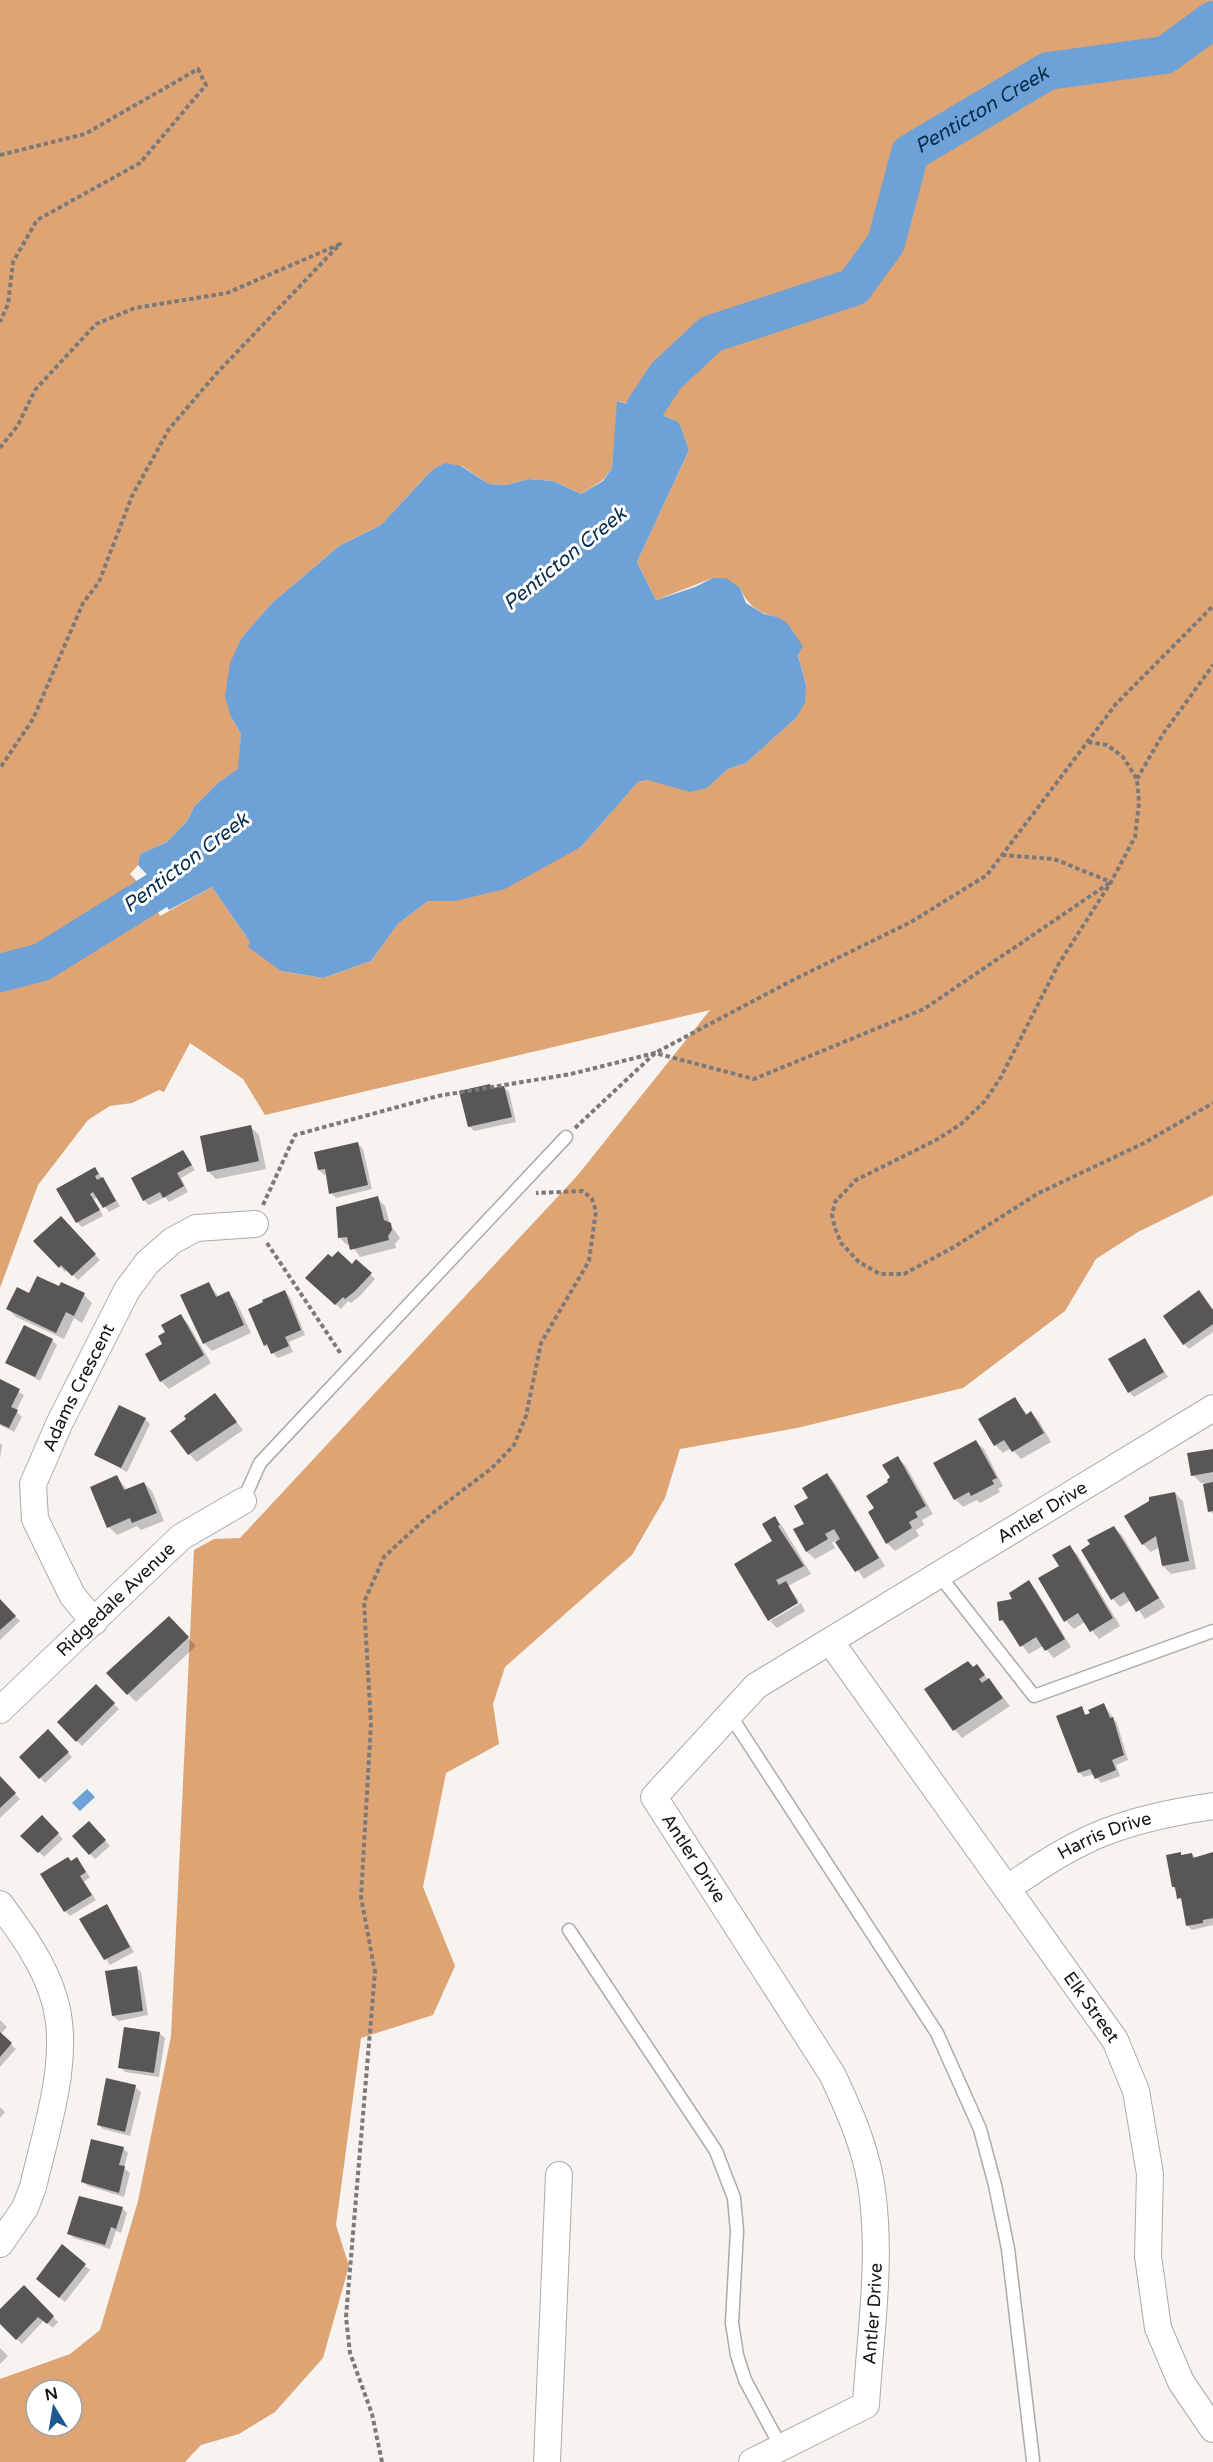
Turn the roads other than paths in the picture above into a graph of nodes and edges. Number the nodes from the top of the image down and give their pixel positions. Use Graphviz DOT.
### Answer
graph roads {
  1 [pos="566,1137"];
  2 [pos="255,1224"];
  3 [pos="1213,1408"];
  4 [pos="243,1501"];
  5 [pos="939,1575"];
  6 [pos="94,1622"];
  7 [pos="1213,1631"];
  8 [pos="830,1641"];
  9 [pos="0,1710"];
  10 [pos="730,1715"];
  11 [pos="1213,1806"];
  12 [pos="1007,1889"];
  13 [pos="0,1904"];
  14 [pos="569,1930"];
  15 [pos="559,2175"];
  16 [pos="0,2244"];
  17 [pos="1213,2429"];
  18 [pos="781,2447"];
  19 [pos="1034,2460"];
  20 [pos="547,2462"];
  21 [pos="752,2462"];
  1 -- 4 [label="lane"];
  2 -- 6 [label="street, Adams Crescent"];
  3 -- 5 [label="street, Antler Drive"];
  4 -- 6 [label="street, Ridgedale Avenue"];
  5 -- 7 [label="lane"];
  5 -- 8 [label="street, Antler Drive"];
  6 -- 9 [label="street, Ridgedale Avenue"];
  8 -- 10 [label="street, Antler Drive"];
  8 -- 12 [label="street, Elk Street"];
  10 -- 18 [label="street, Antler Drive"];
  10 -- 19 [label="lane"];
  11 -- 12 [label="street, Harris Drive"];
  12 -- 17 [label="street, Elk Street"];
  13 -- 16 [label="street"];
  14 -- 18 [label="lane"];
  15 -- 20 [label="street"];
  18 -- 21 [label="street, Antler Drive"];
}
